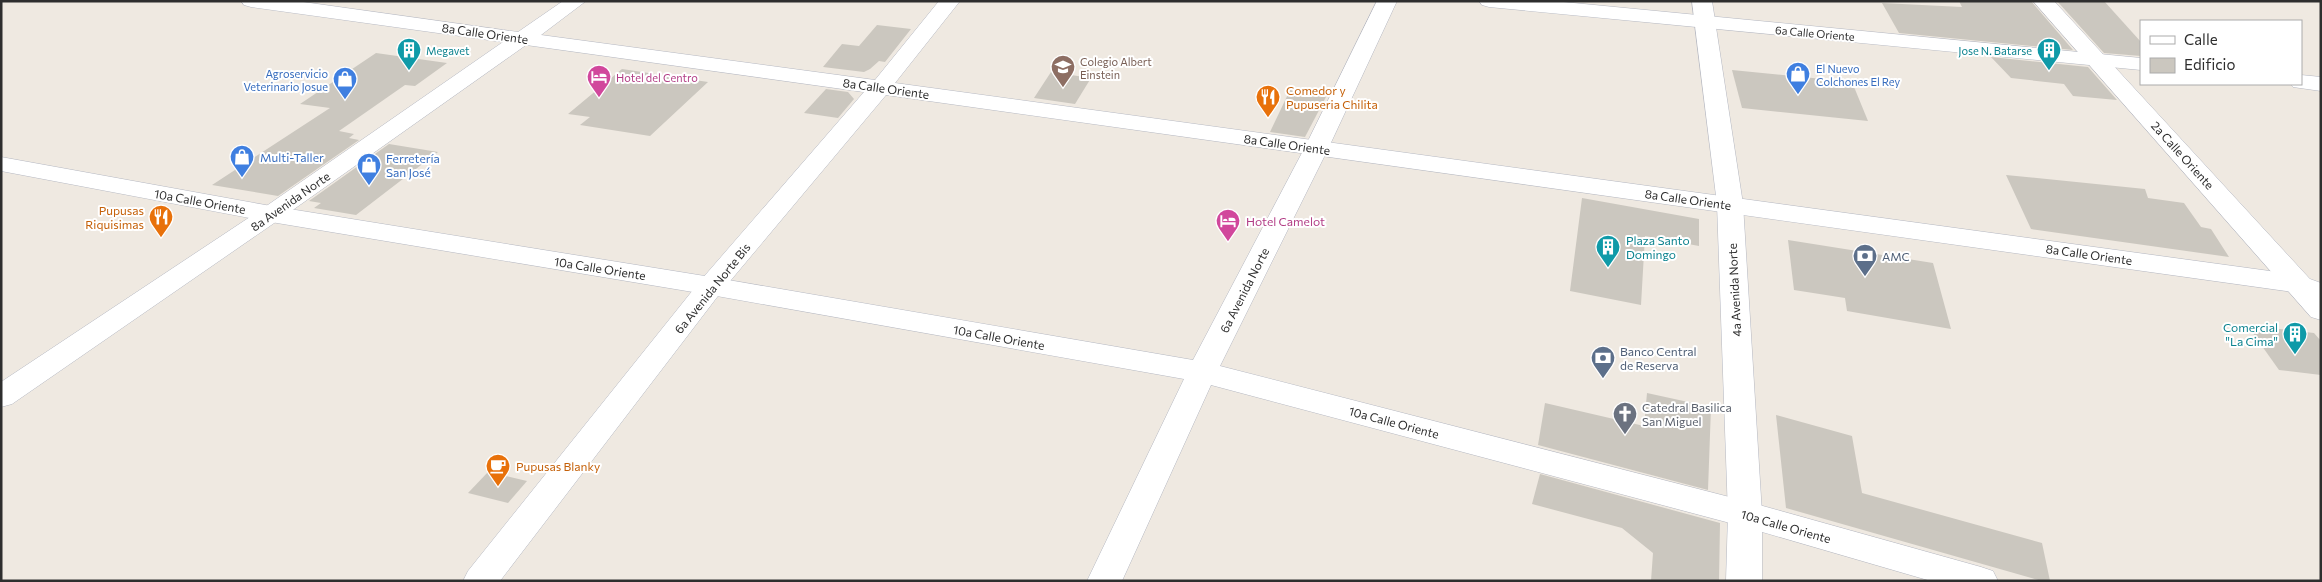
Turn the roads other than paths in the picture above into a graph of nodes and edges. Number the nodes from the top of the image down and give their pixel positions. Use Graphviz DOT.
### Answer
graph roads {
  1 [pos="251,1"];
  2 [pos="576,1"];
  3 [pos="950,1"];
  4 [pos="1387,1"];
  5 [pos="1489,1"];
  6 [pos="2044,1"];
  7 [pos="1703,12"];
  8 [pos="522,38"];
  9 [pos="2096,60"];
  10 [pos="2140,64"];
  11 [pos="2302,82"];
  12 [pos="2321,84"];
  13 [pos="881,88"];
  14 [pos="1316,149"];
  15 [pos="1,164"];
  16 [pos="1730,204"];
  17 [pos="271,214"];
  18 [pos="711,286"];
  19 [pos="2310,289"];
  20 [pos="2321,311"];
  21 [pos="1202,372"];
  22 [pos="1,397"];
  23 [pos="1745,514"];
  24 [pos="480,581"];
  25 [pos="1104,581"];
  26 [pos="1744,581"];
  27 [pos="1980,581"];
  1 -- 8 [label="street, 8a Calle Oriente"];
  2 -- 8 [label="street, 8a Avenida Norte"];
  3 -- 13 [label="street, 6a Avenida Norte Bis"];
  4 -- 14 [label="street, 6a Avenida Norte"];
  5 -- 7 [label="street, 6a Calle Oriente"];
  6 -- 9 [label="street, 2a Calle Oriente"];
  7 -- 9 [label="street, 6a Calle Oriente"];
  7 -- 16 [label="street, 4a Avenida Norte"];
  8 -- 13 [label="street, 8a Calle Oriente"];
  8 -- 17 [label="street, 8a Avenida Norte"];
  9 -- 10 [label="street, 6a Calle Oriente"];
  9 -- 19 [label="street, 2a Calle Oriente"];
  11 -- 12 [label="street"];
  13 -- 14 [label="street, 8a Calle Oriente"];
  13 -- 18 [label="street, 6a Avenida Norte Bis"];
  14 -- 16 [label="street, 8a Calle Oriente"];
  14 -- 21 [label="street, 6a Avenida Norte"];
  15 -- 17 [label="street, 10a Calle Oriente"];
  16 -- 19 [label="street, 8a Calle Oriente"];
  16 -- 23 [label="street, 4a Avenida Norte"];
  17 -- 18 [label="street, 10a Calle Oriente"];
  17 -- 22 [label="street, 8a Avenida Norte"];
  18 -- 21 [label="street, 10a Calle Oriente"];
  18 -- 24 [label="street, 6a Avenida Norte Bis"];
  19 -- 20 [label="street, 2a Calle Oriente"];
  21 -- 23 [label="street, 10a Calle Oriente"];
  21 -- 25 [label="street, 6a Avenida Norte"];
  23 -- 26 [label="street, 4a Avenida Norte"];
  23 -- 27 [label="street, 10a Calle Oriente"];
}
